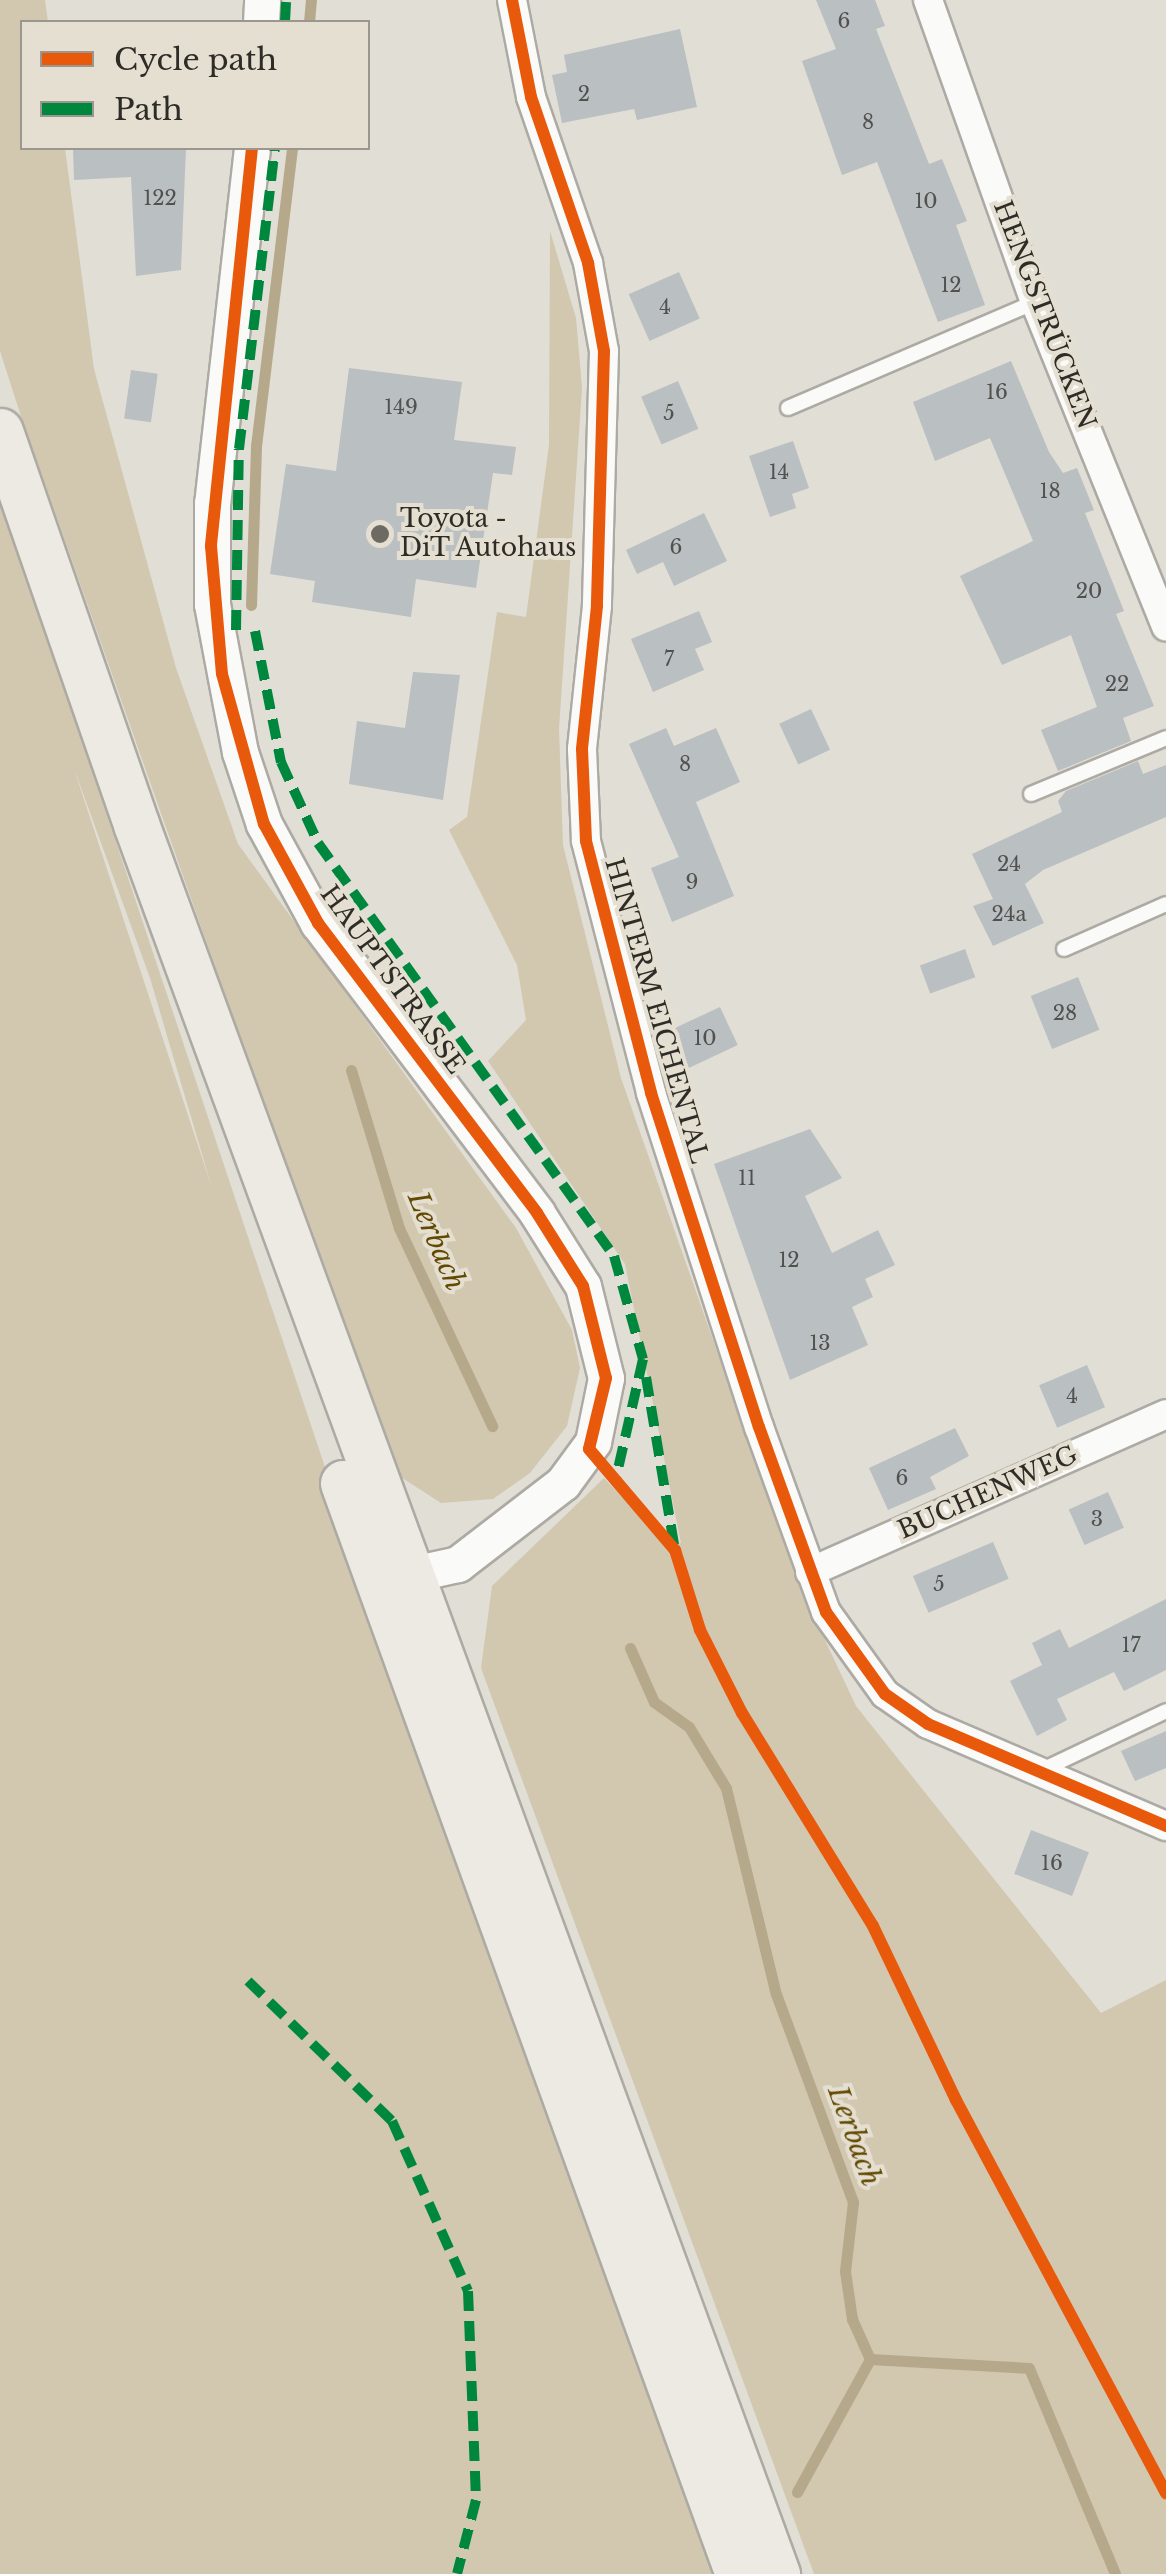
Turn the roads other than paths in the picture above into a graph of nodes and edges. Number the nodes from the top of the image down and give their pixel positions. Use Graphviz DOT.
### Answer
graph roads {
  1 [pos="512,0"];
  2 [pos="928,0"];
  3 [pos="252,150"];
  4 [pos="1036,302"];
  5 [pos="788,408"];
  6 [pos="0,431"];
  7 [pos="1166,548"];
  8 [pos="1138,557"];
  9 [pos="1166,627"];
  10 [pos="1166,738"];
  11 [pos="1032,794"];
  12 [pos="1166,904"];
  13 [pos="1064,949"];
  14 [pos="1166,1414"];
  15 [pos="398,1572"];
  16 [pos="810,1572"];
  17 [pos="1166,1711"];
  18 [pos="1041,1771"];
  19 [pos="1166,1826"];
  20 [pos="738,2574"];
  21 [pos="777,2574"];
  1 -- 16 [label="street, HINTERM EICHENTAL"];
  2 -- 4 [label="street, HENGSTRÜCKEN"];
  3 -- 15 [label="street, HAUPTSTRASSE"];
  4 -- 5 [label="lane"];
  4 -- 8 [label="street, HENGSTRÜCKEN"];
  6 -- 15 [label="main road"];
  7 -- 8 [label="street"];
  8 -- 9 [label="street, HENGSTRÜCKEN"];
  10 -- 11 [label="lane"];
  12 -- 13 [label="lane"];
  14 -- 16 [label="street, BUCHENWEG"];
  15 -- 20 [label="main road"];
  15 -- 21 [label="main road"];
  16 -- 18 [label="street, HINTERM EICHENTAL"];
  17 -- 18 [label="lane"];
  18 -- 19 [label="street, HINTERM EICHENTAL"];
}
